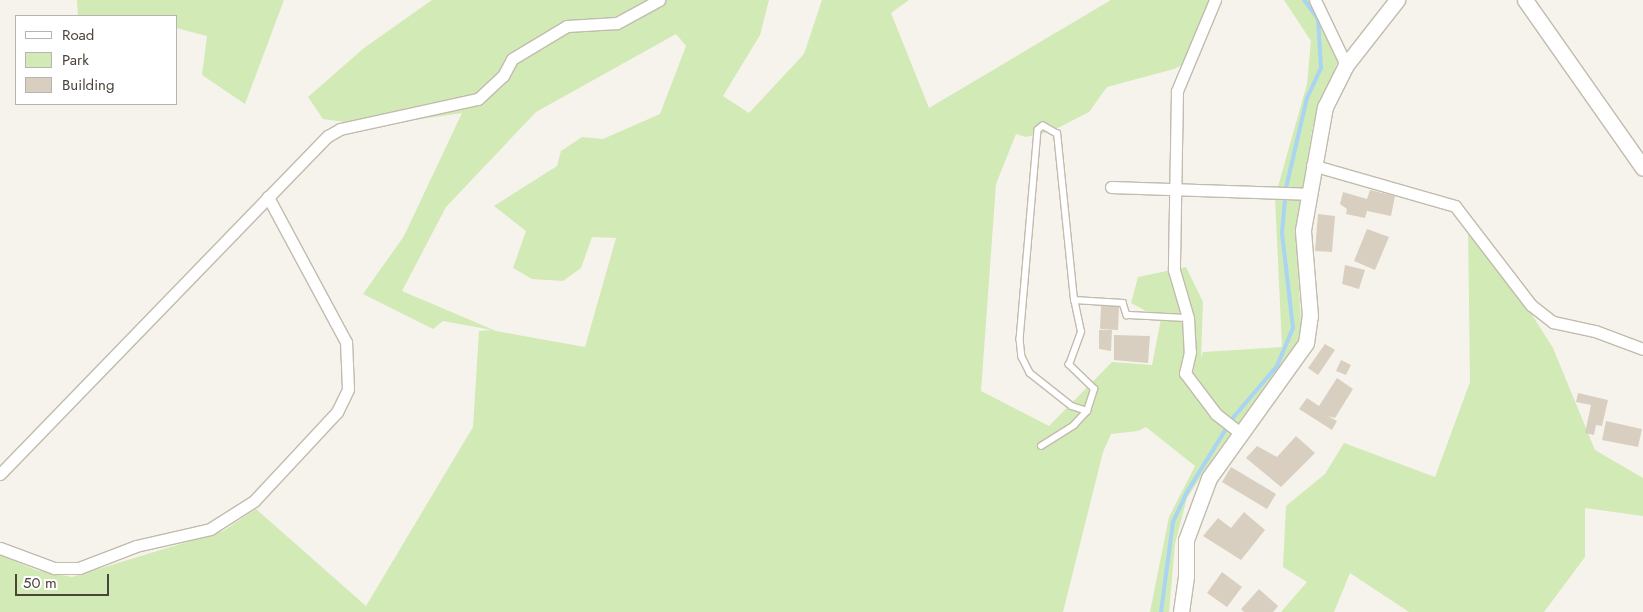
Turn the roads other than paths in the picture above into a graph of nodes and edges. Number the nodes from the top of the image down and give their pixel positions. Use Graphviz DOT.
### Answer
graph roads {
  1 [pos="659,0"];
  2 [pos="1215,0"];
  3 [pos="1315,0"];
  4 [pos="1397,0"];
  5 [pos="1525,0"];
  6 [pos="1346,65"];
  7 [pos="1312,165"];
  8 [pos="1643,168"];
  9 [pos="1111,187"];
  10 [pos="1175,189"];
  11 [pos="1307,194"];
  12 [pos="268,198"];
  13 [pos="1074,300"];
  14 [pos="1188,318"];
  15 [pos="1643,349"];
  16 [pos="1087,411"];
  17 [pos="1240,433"];
  18 [pos="1041,446"];
  19 [pos="0,474"];
  20 [pos="0,548"];
  21 [pos="1181,612"];
  1 -- 12 [label="street"];
  2 -- 10 [label="street"];
  3 -- 6 [label="street"];
  4 -- 6 [label="street"];
  5 -- 8 [label="street"];
  6 -- 7 [label="street"];
  7 -- 11 [label="street"];
  7 -- 15 [label="street"];
  9 -- 10 [label="street"];
  10 -- 11 [label="street"];
  10 -- 14 [label="street"];
  11 -- 17 [label="street"];
  12 -- 19 [label="street"];
  12 -- 20 [label="street"];
  13 -- 14 [label="lane"];
  13 -- 16 [label="lane"];
  13 -- 16 [label="lane"];
  14 -- 17 [label="street"];
  16 -- 18 [label="lane"];
  17 -- 21 [label="street"];
}
